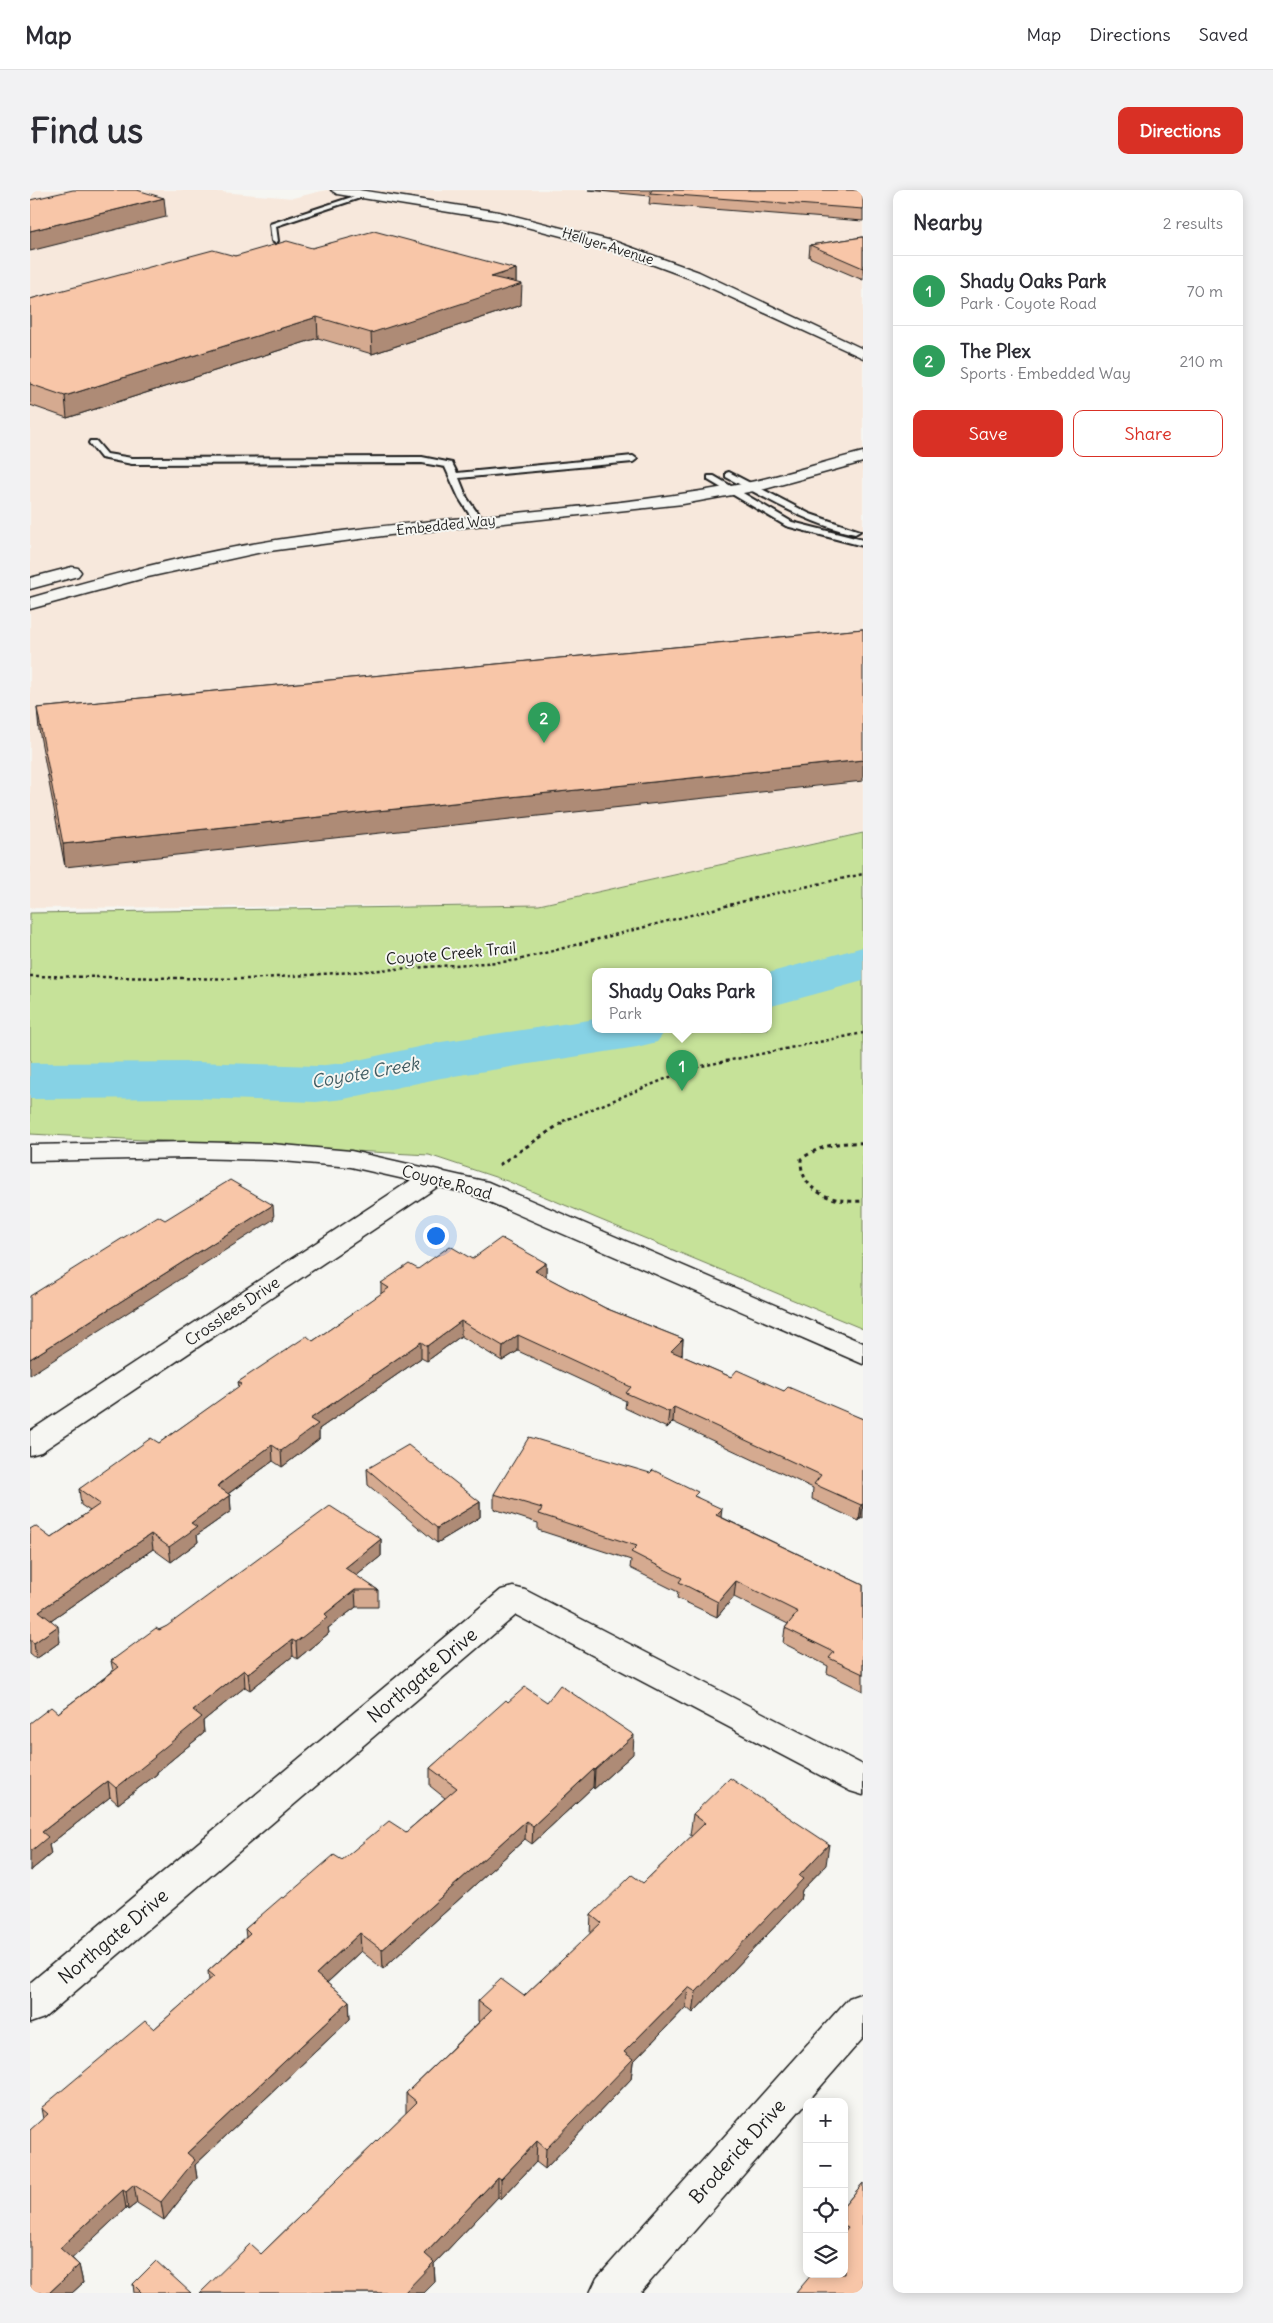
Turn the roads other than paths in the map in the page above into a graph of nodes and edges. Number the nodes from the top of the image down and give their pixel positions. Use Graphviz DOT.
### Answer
graph roads {
  1 [pos="336,190"];
  2 [pos="407,190"];
  3 [pos="367,194"];
  4 [pos="634,240"];
  5 [pos="275,241"];
  6 [pos="612,245"];
  7 [pos="662,249"];
  8 [pos="863,354"];
  9 [pos="93,443"];
  10 [pos="863,457"];
  11 [pos="633,459"];
  12 [pos="755,469"];
  13 [pos="454,476"];
  14 [pos="693,481"];
  15 [pos="731,483"];
  16 [pos="751,486"];
  17 [pos="638,488"];
  18 [pos="468,507"];
  19 [pos="360,517"];
  20 [pos="813,517"];
  21 [pos="478,522"];
  22 [pos="312,523"];
  23 [pos="789,524"];
  24 [pos="863,533"];
  25 [pos="208,541"];
  26 [pos="863,543"];
  27 [pos="88,568"];
  28 [pos="30,584"];
  29 [pos="30,604"];
  30 [pos="30,1152"];
  31 [pos="434,1177"];
  32 [pos="863,1354"];
  33 [pos="30,1445"];
  34 [pos="863,1781"];
  35 [pos="30,2006"];
  36 [pos="863,2010"];
  37 [pos="612,2293"];
  1 -- 3 [label="street, Hellyer Avenue"];
  2 -- 4 [label="street, Hellyer Avenue"];
  3 -- 5 [label="lane"];
  3 -- 6 [label="street, Hellyer Avenue"];
  4 -- 6 [label="street"];
  4 -- 7 [label="street, Hellyer Avenue"];
  6 -- 8 [label="street, Hellyer Avenue"];
  9 -- 13 [label="lane"];
  10 -- 16 [label="street, Embedded Way"];
  11 -- 13 [label="lane"];
  12 -- 15 [label="street, Embedded Way"];
  13 -- 18 [label="lane"];
  14 -- 15 [label="street, Embedded Way"];
  15 -- 16 [label="street, Embedded Way"];
  15 -- 21 [label="street, Embedded Way"];
  15 -- 23 [label="lane"];
  16 -- 20 [label="lane"];
  17 -- 18 [label="street, Embedded Way"];
  18 -- 19 [label="street, Embedded Way"];
  18 -- 21 [label="lane"];
  20 -- 23 [label="lane"];
  20 -- 24 [label="lane"];
  21 -- 29 [label="street, Embedded Way"];
  22 -- 25 [label="street"];
  23 -- 26 [label="lane"];
  27 -- 28 [label="street"];
  30 -- 31 [label="street, Coyote Road"];
  31 -- 32 [label="street, Coyote Road"];
  31 -- 33 [label="street, Crosslees Drive"];
  34 -- 35 [label="street, Northgate Drive"];
  36 -- 37 [label="street, Broderick Drive"];
}
